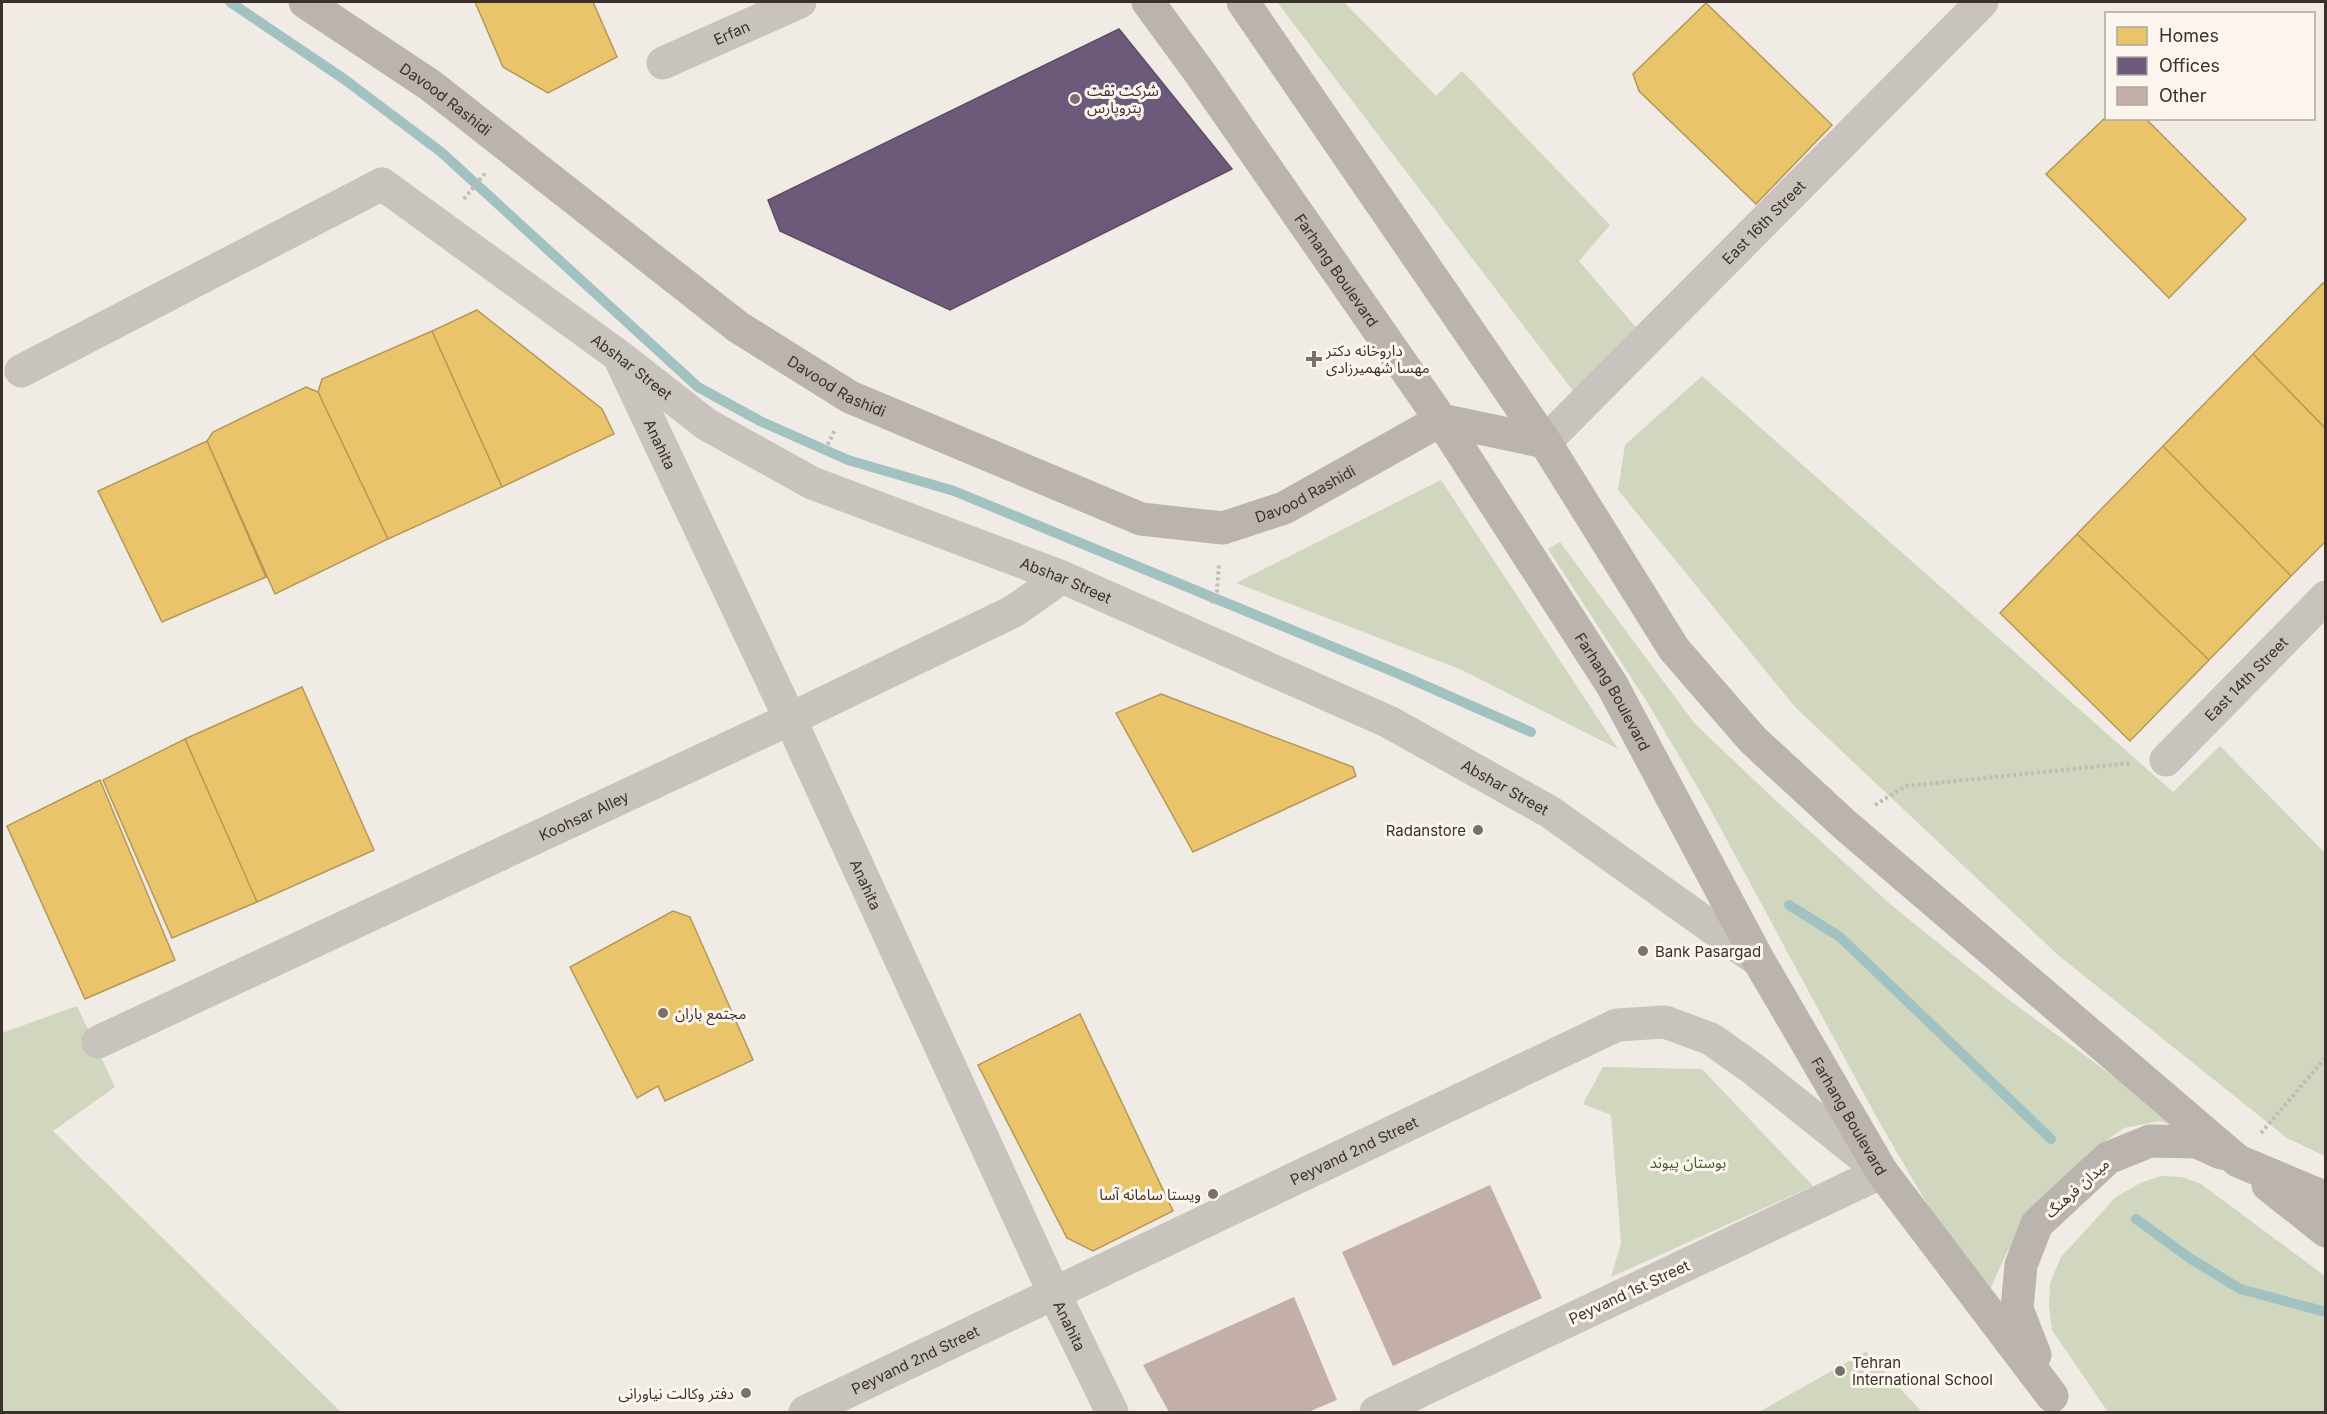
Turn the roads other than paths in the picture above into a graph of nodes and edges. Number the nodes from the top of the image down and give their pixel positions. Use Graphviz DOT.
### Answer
graph roads {
  1 [pos="305,2"];
  2 [pos="800,2"];
  3 [pos="1148,2"];
  4 [pos="1243,2"];
  5 [pos="1982,2"];
  6 [pos="663,63"];
  7 [pos="619,356"];
  8 [pos="21,371"];
  9 [pos="1441,420"];
  10 [pos="1545,442"];
  11 [pos="1062,577"];
  12 [pos="2325,597"];
  13 [pos="790,719"];
  14 [pos="2166,760"];
  15 [pos="1759,961"];
  16 [pos="98,1042"];
  17 [pos="2238,1161"];
  18 [pos="1882,1172"];
  19 [pos="2325,1198"];
  20 [pos="2325,1231"];
  21 [pos="1054,1293"];
  22 [pos="2058,1404"];
  23 [pos="805,1413"];
  24 [pos="1112,1413"];
  25 [pos="1376,1413"];
  1 -- 9 [label="main road, Davood Rashidi"];
  2 -- 6 [label="street, Erfan"];
  3 -- 9 [label="main road, Farhang Boulevard"];
  4 -- 10 [label="main road"];
  5 -- 10 [label="street, East 16th Street"];
  7 -- 8 [label="street, Abshar Street"];
  7 -- 11 [label="street, Abshar Street"];
  7 -- 13 [label="street, Anahita"];
  9 -- 10 [label="main road"];
  9 -- 15 [label="main road, Farhang Boulevard"];
  10 -- 17 [label="main road"];
  11 -- 13 [label="street, Koohsar Alley"];
  11 -- 15 [label="street, Abshar Street"];
  12 -- 14 [label="street, East 14th Street"];
  13 -- 16 [label="street, Koohsar Alley"];
  13 -- 21 [label="street, Anahita"];
  15 -- 18 [label="main road, Farhang Boulevard"];
  17 -- 19 [label="main road"];
  17 -- 20 [label="main road, میدان فرهنگ"];
  17 -- 22 [label="main road, میدان فرهنگ"];
  18 -- 21 [label="street, Peyvand 2nd Street"];
  18 -- 22 [label="main road, Farhang Boulevard"];
  18 -- 25 [label="street, Peyvand 1st Street"];
  21 -- 23 [label="street, Peyvand 2nd Street"];
  21 -- 24 [label="street, Anahita"];
}
